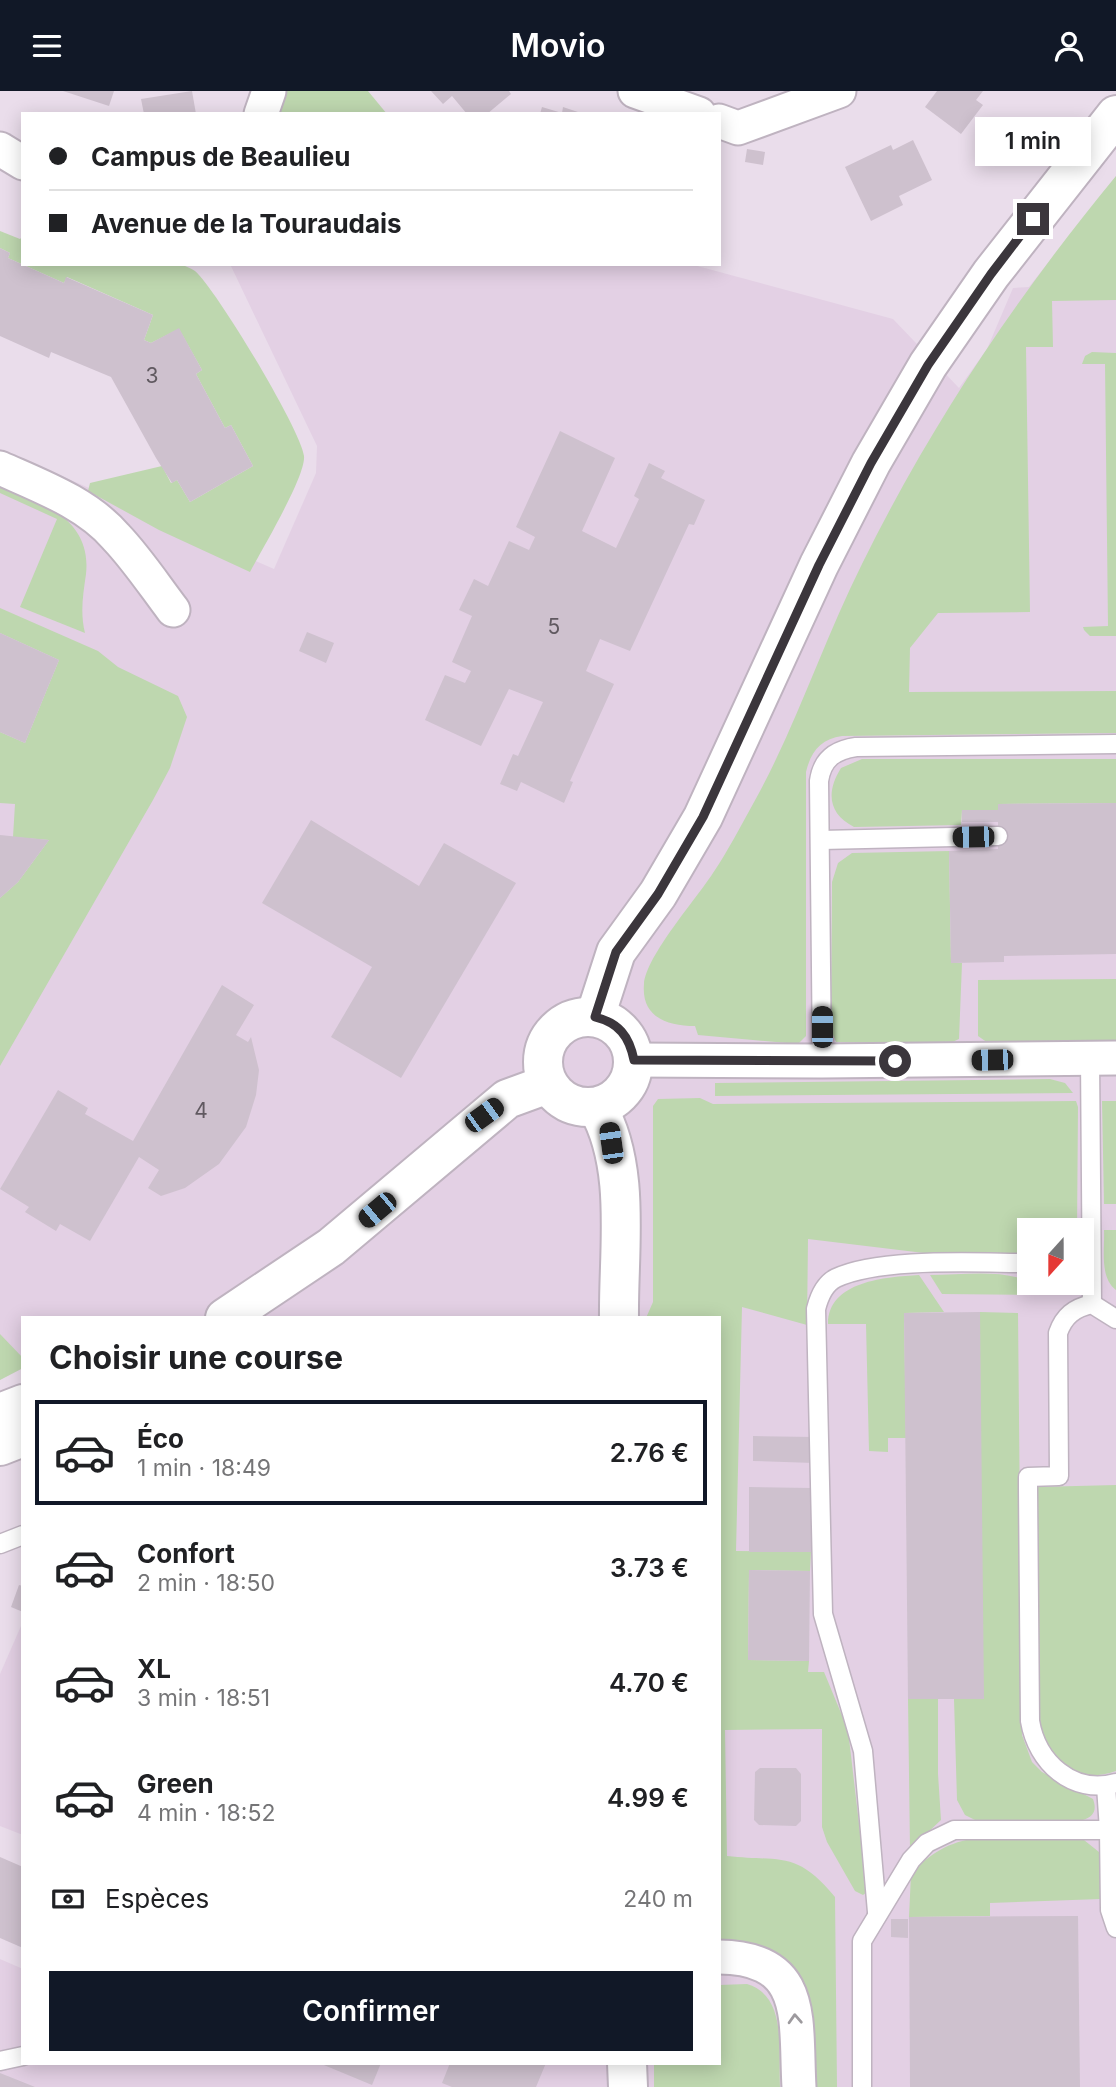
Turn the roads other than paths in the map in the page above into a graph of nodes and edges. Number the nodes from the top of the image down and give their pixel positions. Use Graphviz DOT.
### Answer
graph roads {
  1 [pos="269,91"];
  2 [pos="635,91"];
  3 [pos="839,91"];
  4 [pos="262,112"];
  5 [pos="693,112"];
  6 [pos="1116,114"];
  7 [pos="721,122"];
  8 [pos="0,149"];
  9 [pos="21,162"];
  10 [pos="0,468"];
  11 [pos="173,610"];
  12 [pos="1116,744"];
  13 [pos="998,836"];
  14 [pos="821,840"];
  15 [pos="595,1017"];
  16 [pos="1103,1058"];
  17 [pos="634,1060"];
  18 [pos="822,1061"];
  19 [pos="548,1084"];
  20 [pos="597,1107"];
  21 [pos="1090,1218"];
  22 [pos="1017,1263"];
  23 [pos="1091,1295"];
  24 [pos="1092,1304"];
  25 [pos="228,1316"];
  26 [pos="620,1316"];
  27 [pos="1116,1319"];
  28 [pos="21,1405"];
  29 [pos="0,1413"];
  30 [pos="21,1438"];
  31 [pos="0,1446"];
  32 [pos="21,1536"];
  33 [pos="0,1544"];
  34 [pos="1111,1784"];
  35 [pos="1112,1830"];
  36 [pos="877,1912"];
  37 [pos="1116,1928"];
  38 [pos="721,1957"];
  39 [pos="21,2056"];
  40 [pos="0,2061"];
  41 [pos="627,2065"];
  42 [pos="628,2087"];
  43 [pos="799,2087"];
  44 [pos="862,2087"];
  1 -- 4 [label="street"];
  2 -- 5 [label="street"];
  3 -- 7 [label="street"];
  6 -- 15 [label="main road"];
  8 -- 9 [label="street"];
  10 -- 11 [label="street"];
  12 -- 14 [label="lane"];
  13 -- 14 [label="lane"];
  14 -- 18 [label="lane"];
  15 -- 17 [label="main road"];
  15 -- 19 [label="main road"];
  16 -- 18 [label="street"];
  16 -- 21 [label="lane"];
  17 -- 18 [label="street"];
  17 -- 20 [label="main road"];
  19 -- 20 [label="main road"];
  19 -- 25 [label="main road"];
  20 -- 26 [label="main road"];
  22 -- 36 [label="lane"];
  23 -- 24 [label="lane"];
  24 -- 27 [label="lane"];
  24 -- 34 [label="lane"];
  28 -- 29 [label="main road"];
  30 -- 31 [label="main road"];
  32 -- 33 [label="lane"];
  34 -- 35 [label="lane"];
  35 -- 36 [label="lane"];
  35 -- 37 [label="lane"];
  36 -- 44 [label="lane"];
  43 -- 38 [label="street, one-way"];
  39 -- 40 [label="lane"];
  41 -- 42 [label="main road"];
}
